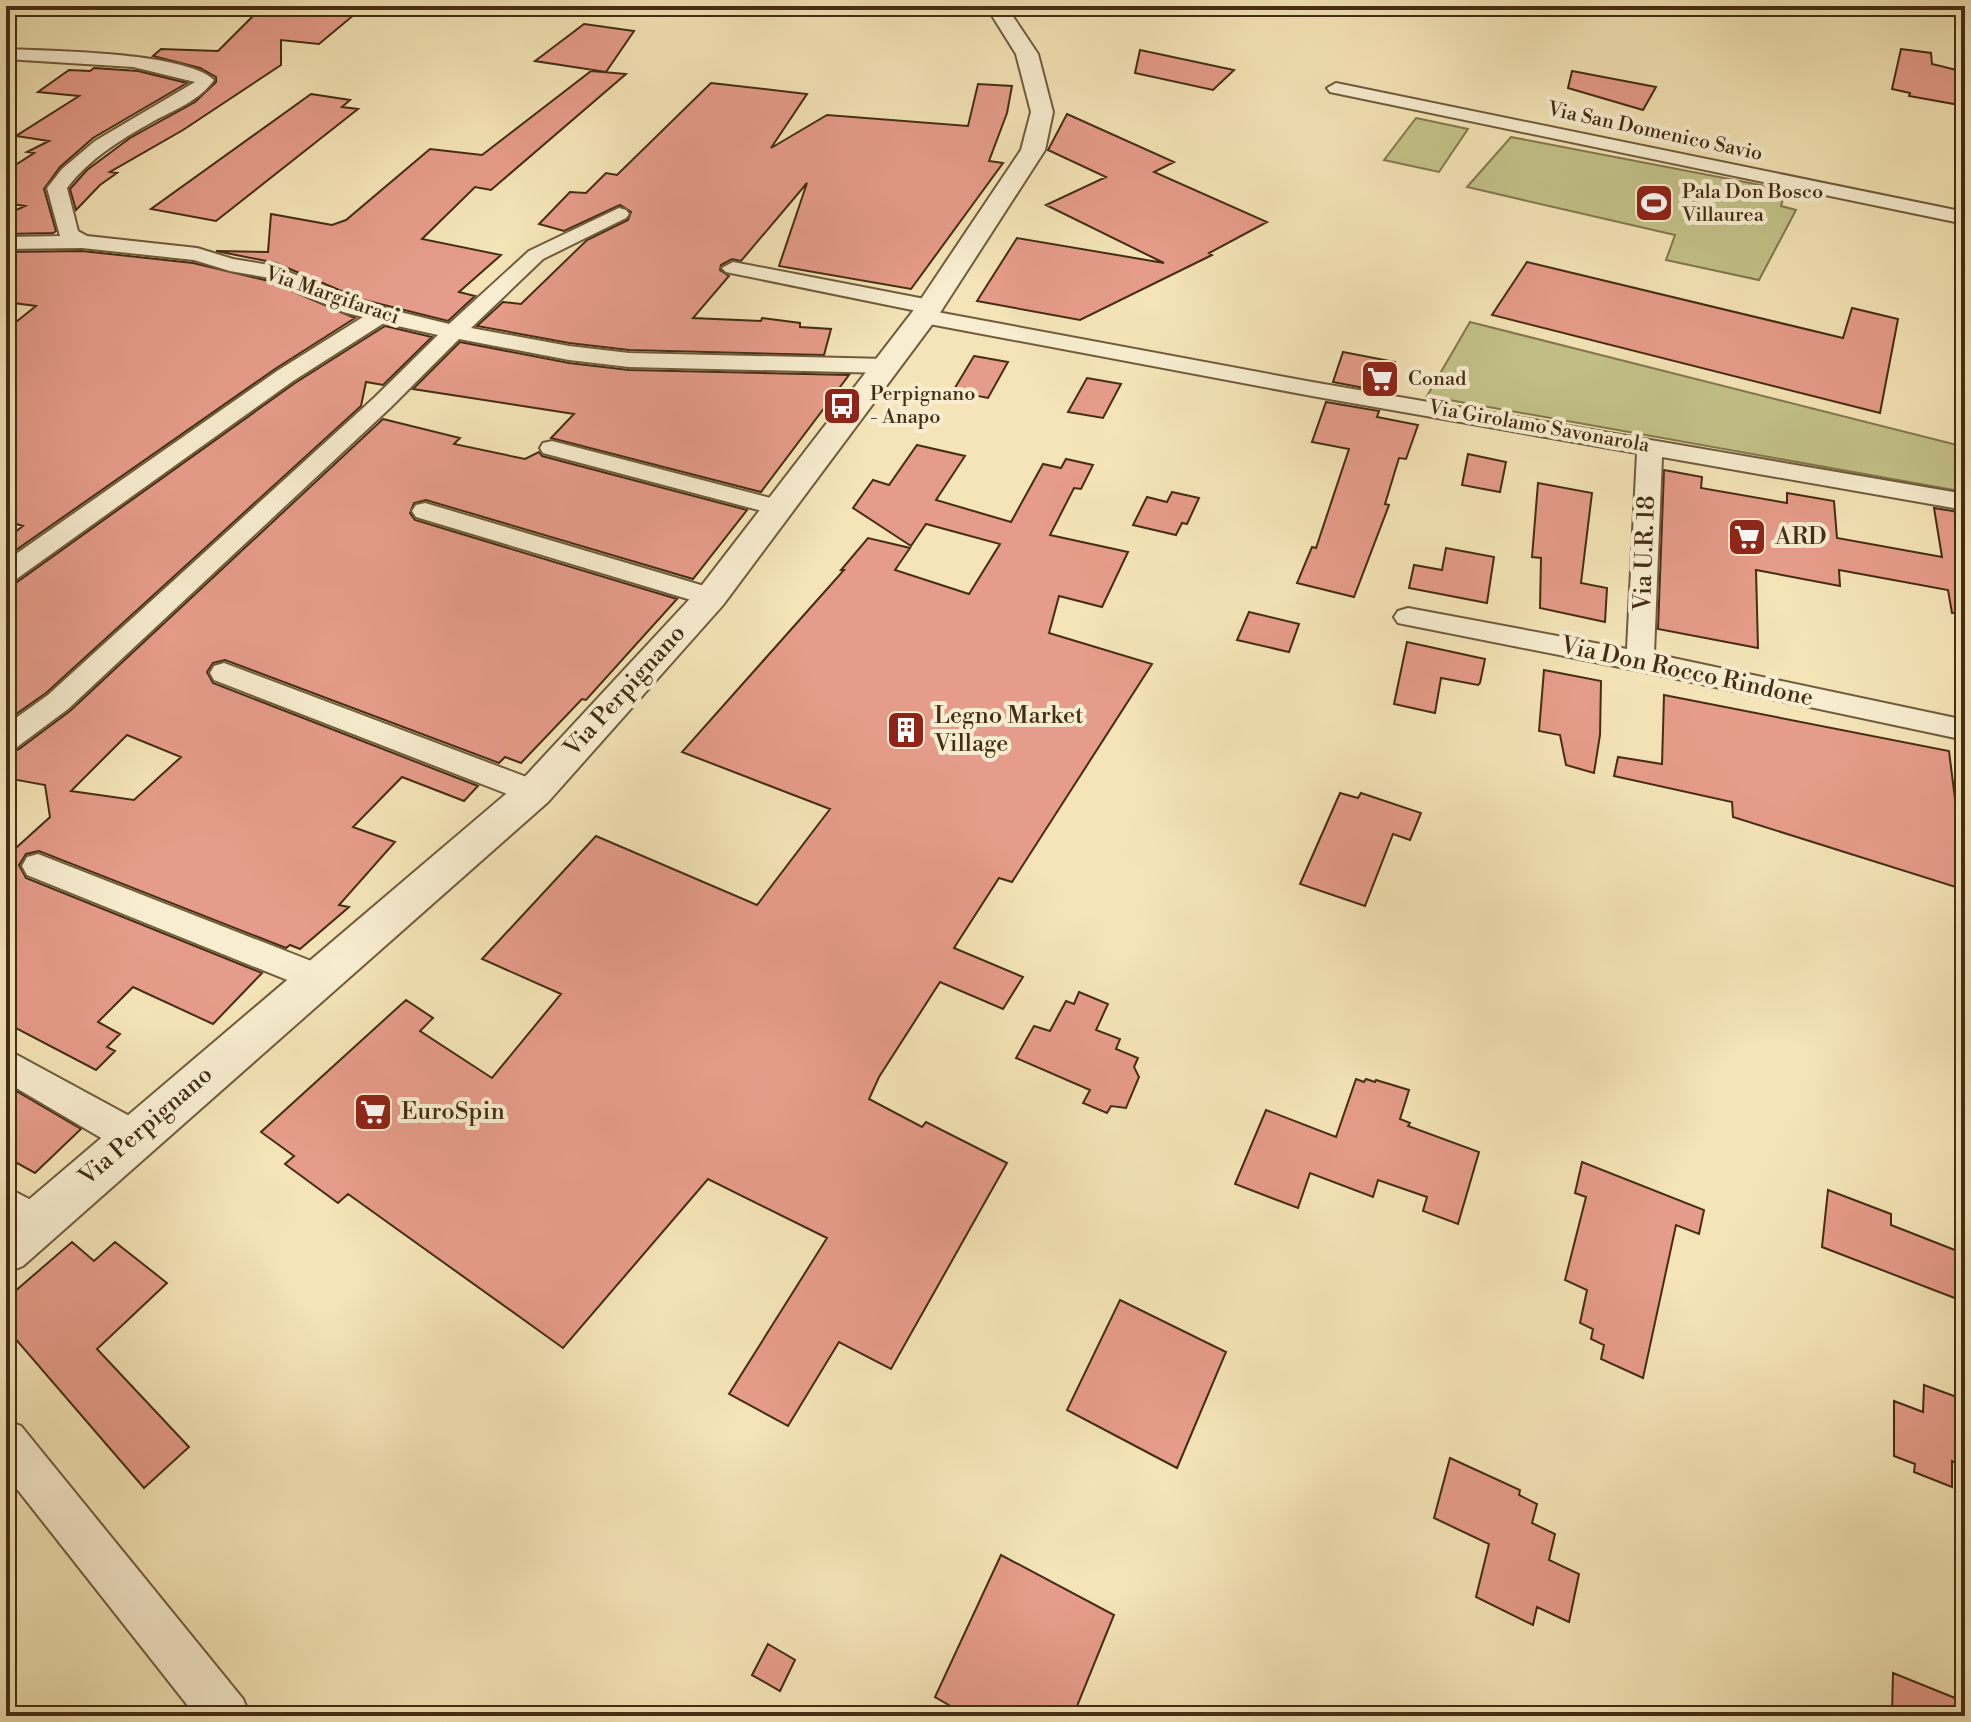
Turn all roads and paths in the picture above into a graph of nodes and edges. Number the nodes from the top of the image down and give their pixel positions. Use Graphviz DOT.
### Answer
graph roads {
  1 [pos="996,6"];
  2 [pos="6,54"];
  3 [pos="1336,88"];
  4 [pos="619,214"];
  5 [pos="1965,218"];
  6 [pos="82,242"];
  7 [pos="6,243"];
  8 [pos="733,268"];
  9 [pos="927,311"];
  10 [pos="381,315"];
  11 [pos="454,331"];
  12 [pos="887,366"];
  13 [pos="1650,445"];
  14 [pos="552,448"];
  15 [pos="1965,502"];
  16 [pos="781,508"];
  17 [pos="425,511"];
  18 [pos="6,574"];
  19 [pos="711,597"];
  20 [pos="1408,617"];
  21 [pos="1640,661"];
  22 [pos="224,673"];
  23 [pos="1965,730"];
  24 [pos="6,740"];
  25 [pos="534,792"];
  26 [pos="38,866"];
  27 [pos="317,978"];
  28 [pos="6,1064"];
  29 [pos="133,1137"];
  30 [pos="21,1214"];
  31 [pos="6,1250"];
  32 [pos="6,1441"];
  33 [pos="226,1716"];
  1 -- 9 [label="street, Via Perpignano"];
  2 -- 6 [label="street"];
  3 -- 5 [label="street, Via San Domenico Savio"];
  4 -- 11 [label="street"];
  6 -- 7 [label="street, Via Margifaraci"];
  6 -- 10 [label="street, Via Margifaraci"];
  8 -- 9 [label="street, Via Girolamo Savonarola"];
  9 -- 12 [label="street, Via Perpignano"];
  9 -- 13 [label="street, Via Girolamo Savonarola"];
  10 -- 11 [label="street, Via Margifaraci"];
  10 -- 18 [label="street"];
  11 -- 12 [label="street, Via Margifaraci"];
  11 -- 24 [label="street"];
  12 -- 16 [label="street, Via Perpignano"];
  13 -- 15 [label="street, Via Girolamo Savonarola"];
  13 -- 21 [label="street, Via U.R. 18"];
  14 -- 16 [label="street"];
  16 -- 19 [label="street, Via Perpignano"];
  17 -- 19 [label="street"];
  19 -- 25 [label="street, Via Perpignano"];
  20 -- 21 [label="street, Via Don Rocco Rindone"];
  21 -- 23 [label="street, Via Don Rocco Rindone"];
  22 -- 25 [label="street"];
  25 -- 27 [label="street, Via Perpignano"];
  26 -- 27 [label="street"];
  27 -- 29 [label="street, Via Perpignano"];
  28 -- 29 [label="street"];
  29 -- 30 [label="street, Via Perpignano"];
  30 -- 31 [label="street, Via Perpignano"];
  32 -- 33 [label="street"];
}
